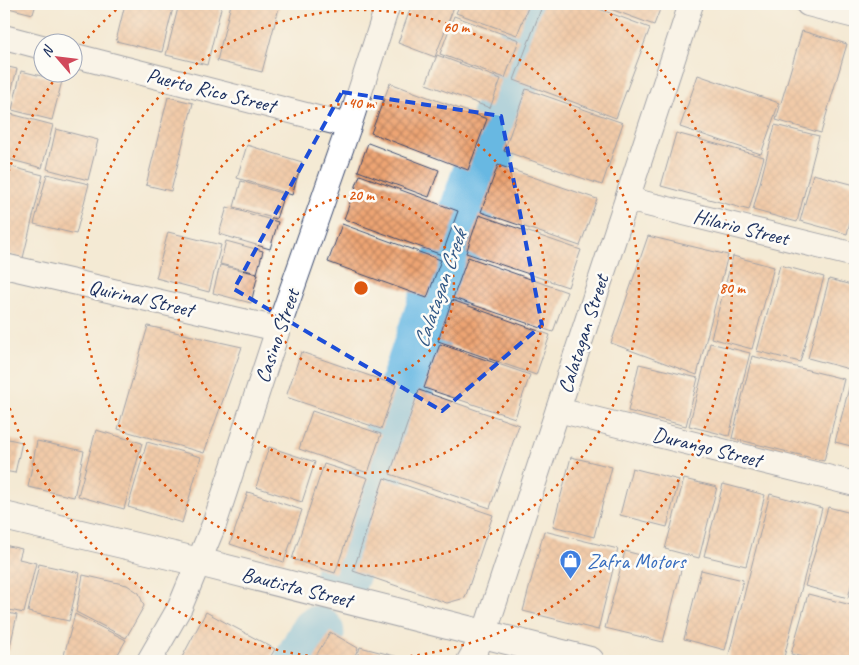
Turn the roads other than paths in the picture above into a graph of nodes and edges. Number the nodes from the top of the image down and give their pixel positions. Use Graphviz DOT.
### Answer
graph roads {
  1 [pos="388,4"];
  2 [pos="691,4"];
  3 [pos="808,4"];
  4 [pos="855,16"];
  5 [pos="4,37"];
  6 [pos="32,44"];
  7 [pos="82,58"];
  8 [pos="349,126"];
  9 [pos="627,199"];
  10 [pos="855,255"];
  11 [pos="4,266"];
  12 [pos="278,329"];
  13 [pos="558,410"];
  14 [pos="855,484"];
  15 [pos="4,516"];
  16 [pos="199,562"];
  17 [pos="484,635"];
  18 [pos="149,661"];
  19 [pos="470,661"];
  20 [pos="590,661"];
  1 -- 8 [label="street, Casino Street"];
  2 -- 9 [label="street, Calatagan Street"];
  3 -- 4 [label="street"];
  5 -- 6 [label="street"];
  7 -- 8 [label="street, Puerto Rico Street"];
  8 -- 12 [label="street, Casino Street"];
  9 -- 10 [label="street, Hilario Street"];
  9 -- 13 [label="street, Calatagan Street"];
  11 -- 12 [label="street, Quirinal Street"];
  12 -- 16 [label="street, Casino Street"];
  13 -- 14 [label="street, Durango Street"];
  13 -- 17 [label="street, Calatagan Street"];
  15 -- 16 [label="street, Bautista Street"];
  16 -- 17 [label="street, Bautista Street"];
  16 -- 18 [label="street, Casino Street"];
  17 -- 19 [label="street, Calatagan Street"];
  17 -- 20 [label="street, Bautista Street"];
}
